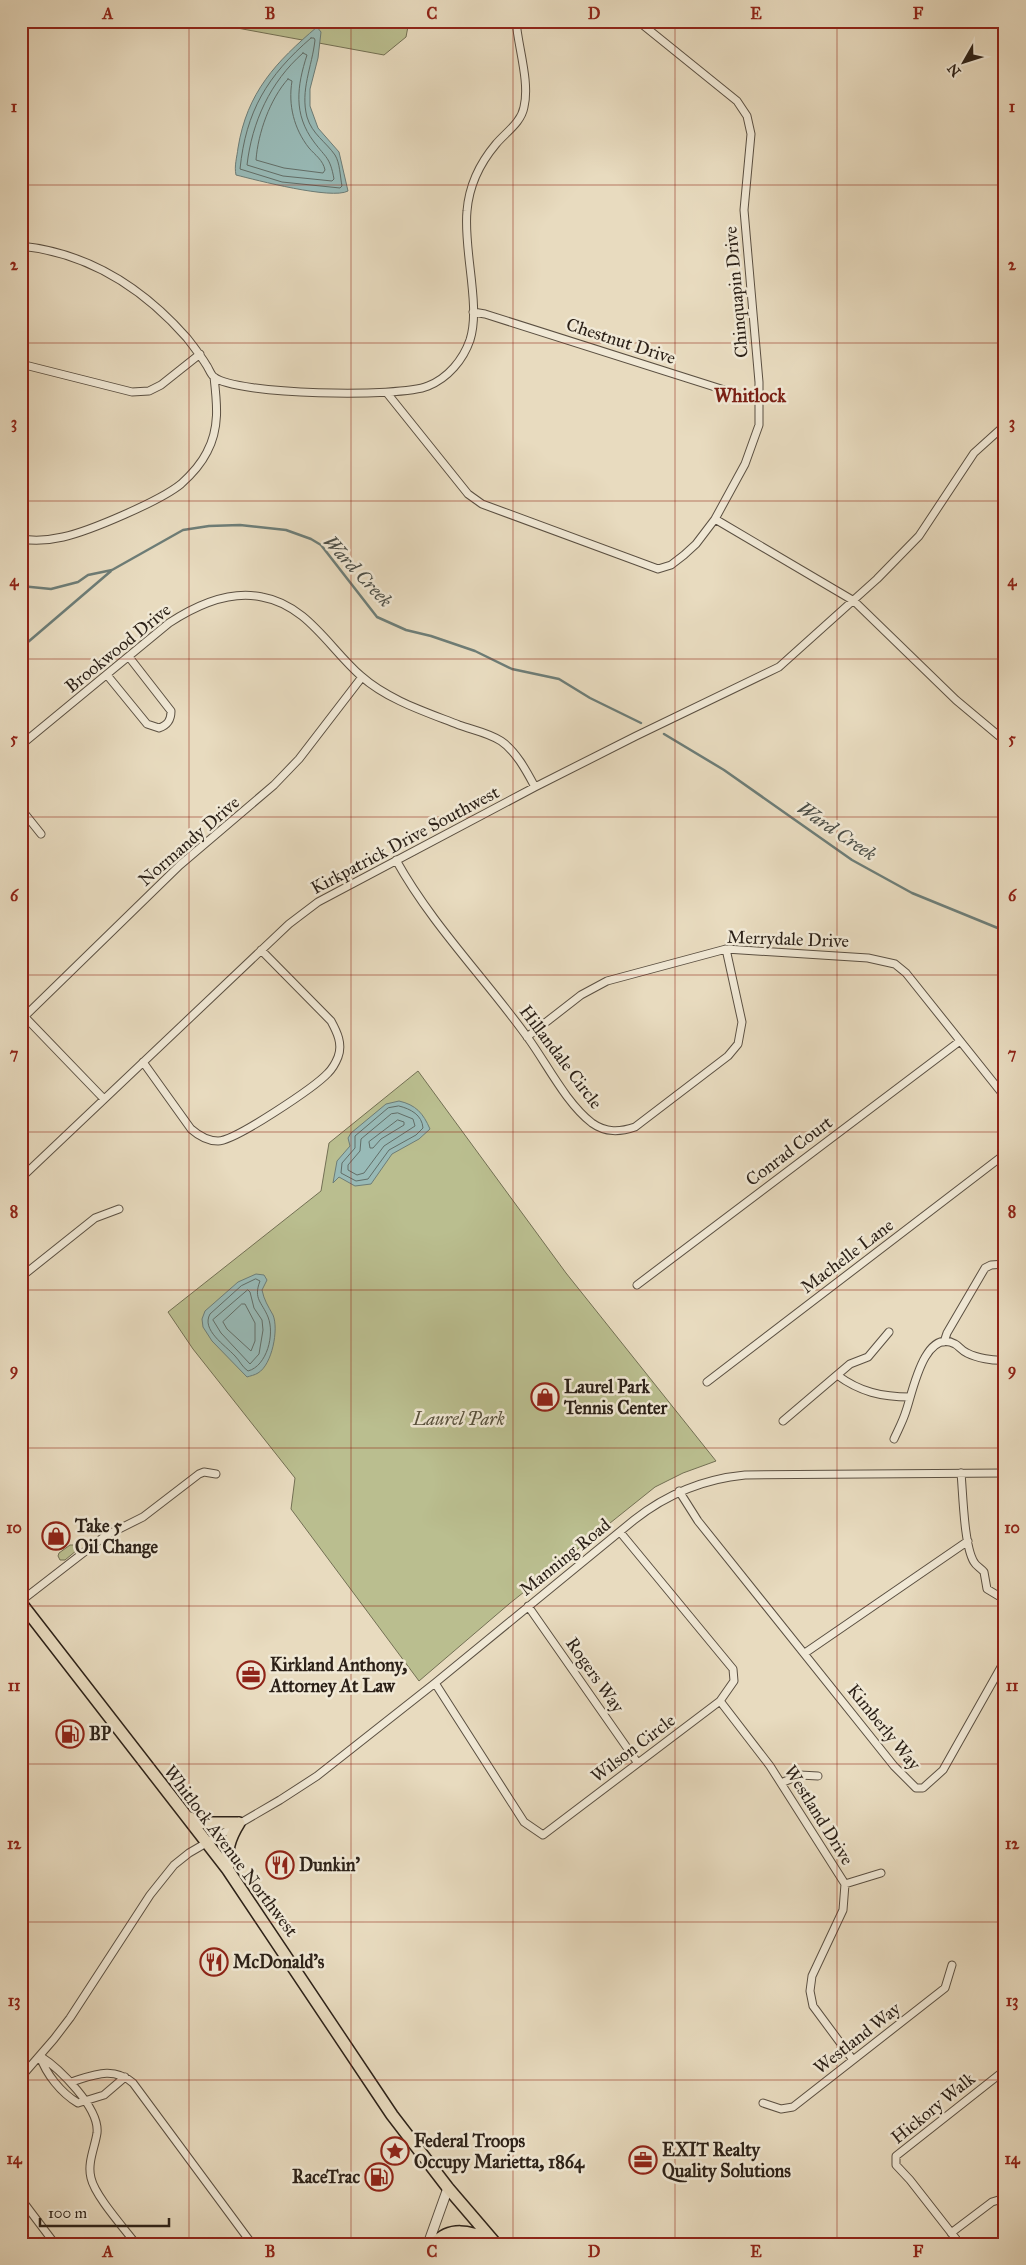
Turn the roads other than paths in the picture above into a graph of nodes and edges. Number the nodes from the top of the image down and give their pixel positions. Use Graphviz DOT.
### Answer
graph roads {
  1 [pos="516,21"];
  2 [pos="638,21"];
  3 [pos="22,246"];
  4 [pos="473,312"];
  5 [pos="200,354"];
  6 [pos="21,364"];
  7 [pos="214,377"];
  8 [pos="387,393"];
  9 [pos="759,400"];
  10 [pos="1005,425"];
  11 [pos="715,519"];
  12 [pos="21,540"];
  13 [pos="854,601"];
  14 [pos="129,657"];
  15 [pos="107,675"];
  16 [pos="362,677"];
  17 [pos="1005,742"];
  18 [pos="21,745"];
  19 [pos="535,787"];
  20 [pos="21,809"];
  21 [pos="41,834"];
  22 [pos="396,860"];
  23 [pos="726,949"];
  24 [pos="262,950"];
  25 [pos="23,1016"];
  26 [pos="527,1037"];
  27 [pos="960,1041"];
  28 [pos="143,1062"];
  29 [pos="1005,1097"];
  30 [pos="104,1100"];
  31 [pos="1005,1154"];
  32 [pos="21,1178"];
  33 [pos="118,1208"];
  34 [pos="1005,1264"];
  35 [pos="21,1277"];
  36 [pos="637,1286"];
  37 [pos="889,1332"];
  38 [pos="944,1342"];
  39 [pos="1005,1360"];
  40 [pos="837,1375"];
  41 [pos="707,1382"];
  42 [pos="910,1397"];
  43 [pos="783,1421"];
  44 [pos="894,1439"];
  45 [pos="962,1473"];
  46 [pos="216,1474"];
  47 [pos="1005,1474"];
  48 [pos="679,1491"];
  49 [pos="620,1532"];
  50 [pos="968,1541"];
  51 [pos="1002,1598"];
  52 [pos="21,1602"];
  53 [pos="528,1606"];
  54 [pos="805,1653"];
  55 [pos="1005,1660"];
  56 [pos="434,1683"];
  57 [pos="720,1701"];
  58 [pos="637,1762"];
  59 [pos="818,1776"];
  60 [pos="781,1783"];
  61 [pos="187,1816"];
  62 [pos="239,1823"];
  63 [pos="207,1842"];
  64 [pos="228,1870"];
  65 [pos="881,1873"];
  66 [pos="845,1884"];
  67 [pos="952,1965"];
  68 [pos="40,2056"];
  69 [pos="853,2060"];
  70 [pos="1005,2070"];
  71 [pos="21,2077"];
  72 [pos="125,2077"];
  73 [pos="71,2082"];
  74 [pos="86,2102"];
  75 [pos="763,2103"];
  76 [pos="448,2188"];
  77 [pos="1005,2198"];
  78 [pos="21,2199"];
  79 [pos="951,2233"];
  80 [pos="495,2243"];
  81 [pos="55,2244"];
  82 [pos="136,2244"];
  83 [pos="252,2244"];
  84 [pos="428,2244"];
  85 [pos="434,2244"];
  86 [pos="960,2244"];
  1 -- 4 [label="street"];
  2 -- 9 [label="street, Chinquapin Drive"];
  3 -- 5 [label="street"];
  4 -- 8 [label="street"];
  4 -- 9 [label="street, Chestnut Drive"];
  5 -- 6 [label="street"];
  5 -- 7 [label="street"];
  7 -- 8 [label="street"];
  7 -- 12 [label="street"];
  8 -- 11 [label="street, Chinquapin Drive"];
  9 -- 11 [label="street, Chinquapin Drive"];
  10 -- 13 [label="street, Kirkpatrick Drive Southwest"];
  11 -- 13 [label="street"];
  13 -- 17 [label="street"];
  13 -- 19 [label="street, Kirkpatrick Drive Southwest"];
  14 -- 15 [label="street, Brookwood Drive"];
  14 -- 15 [label="street"];
  14 -- 16 [label="street, Brookwood Drive"];
  15 -- 18 [label="street, Brookwood Drive"];
  16 -- 19 [label="street, Brookwood Drive"];
  16 -- 25 [label="street, Normandy Drive"];
  19 -- 22 [label="street, Kirkpatrick Drive Southwest"];
  20 -- 21 [label="street"];
  22 -- 24 [label="street, Kirkpatrick Drive Southwest"];
  22 -- 26 [label="street, Hillandale Circle"];
  23 -- 26 [label="street, Merrydale Drive"];
  23 -- 26 [label="street, Hillandale Circle"];
  23 -- 27 [label="street, Merrydale Drive"];
  24 -- 28 [label="street, Kirkpatrick Drive Southwest"];
  24 -- 28 [label="street"];
  25 -- 30 [label="street"];
  27 -- 29 [label="street, Merrydale Drive"];
  27 -- 36 [label="street, Conrad Court"];
  28 -- 30 [label="street, Kirkpatrick Drive Southwest"];
  30 -- 32 [label="street, Kirkpatrick Drive Southwest"];
  31 -- 41 [label="street, Machelle Lane"];
  33 -- 35 [label="street"];
  34 -- 38 [label="street"];
  37 -- 40 [label="street"];
  38 -- 39 [label="street"];
  38 -- 42 [label="street"];
  40 -- 42 [label="street"];
  40 -- 43 [label="street"];
  42 -- 44 [label="street"];
  45 -- 47 [label="street, Manning Road"];
  45 -- 48 [label="street, Manning Road"];
  45 -- 50 [label="street"];
  46 -- 52 [label="street"];
  48 -- 49 [label="street, Manning Road"];
  48 -- 54 [label="street"];
  49 -- 53 [label="street, Manning Road"];
  49 -- 57 [label="street, Wilson Circle"];
  50 -- 51 [label="street"];
  50 -- 54 [label="street"];
  52 -- 61 [label="highway, Whitlock Avenue Northwest"];
  53 -- 56 [label="street, Manning Road"];
  53 -- 58 [label="street, Rogers Way"];
  54 -- 55 [label="street, Kimberly Way"];
  56 -- 58 [label="street, Wilson Circle"];
  56 -- 62 [label="street, Manning Road"];
  57 -- 58 [label="street, Wilson Circle"];
  57 -- 60 [label="street, Westland Drive"];
  59 -- 60 [label="street"];
  60 -- 66 [label="street, Westland Drive"];
  61 -- 62 [label="highway"];
  61 -- 63 [label="highway, Whitlock Avenue Northwest"];
  62 -- 63 [label="street, Manning Road"];
  62 -- 64 [label="highway"];
  63 -- 64 [label="highway, Whitlock Avenue Northwest"];
  63 -- 68 [label="street, Manning Road"];
  64 -- 76 [label="highway, Whitlock Avenue Northwest"];
  65 -- 66 [label="street"];
  66 -- 69 [label="street, Westland Drive"];
  67 -- 69 [label="street, Westland Way"];
  68 -- 71 [label="street, Manning Road"];
  68 -- 73 [label="street"];
  68 -- 74 [label="street"];
  69 -- 75 [label="street, Westland Way"];
  70 -- 79 [label="street, Hickory Walk"];
  72 -- 73 [label="street"];
  72 -- 74 [label="street"];
  72 -- 83 [label="street"];
  73 -- 74 [label="street"];
  74 -- 82 [label="street"];
  76 -- 80 [label="highway, Whitlock Avenue Northwest"];
  76 -- 84 [label="street"];
  77 -- 79 [label="street"];
  78 -- 81 [label="street"];
  79 -- 86 [label="street, Hickory Walk"];
  80 -- 85 [label="highway"];
}
